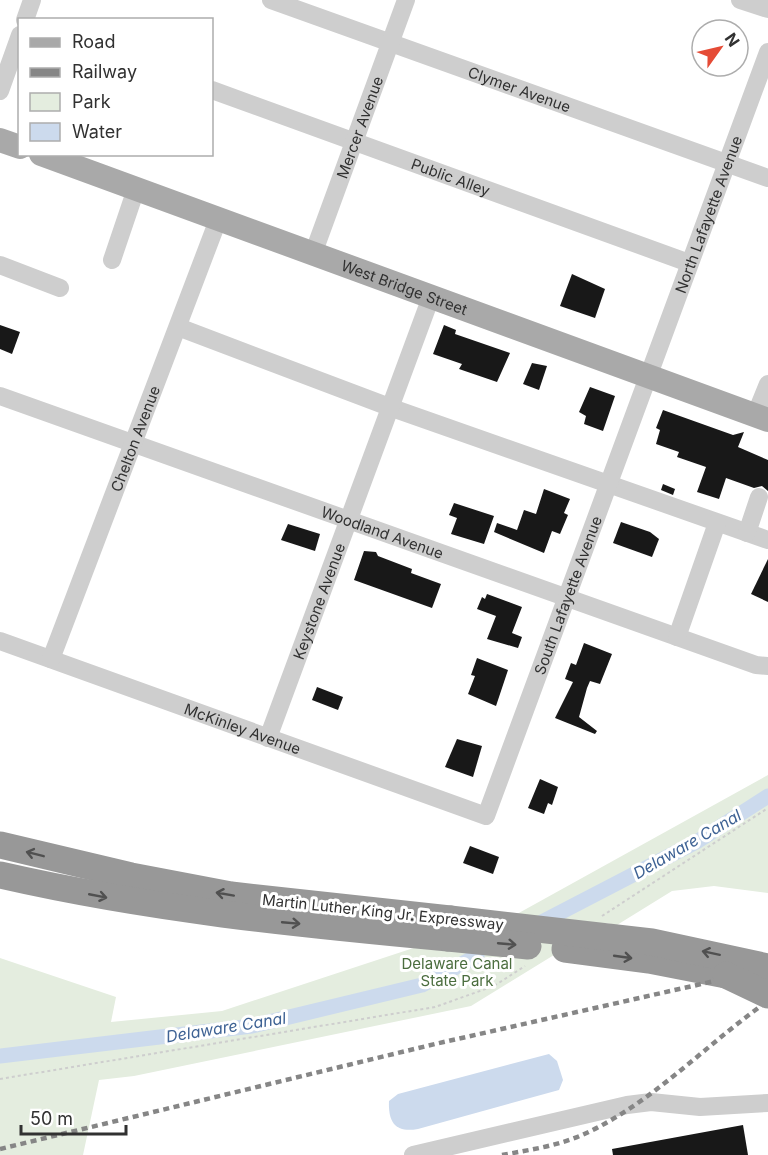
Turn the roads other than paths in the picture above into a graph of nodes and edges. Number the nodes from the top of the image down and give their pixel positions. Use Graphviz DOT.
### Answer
graph roads {
  1 [pos="32,0"];
  2 [pos="271,0"];
  3 [pos="406,0"];
  4 [pos="740,0"];
  5 [pos="768,9"];
  6 [pos="26,18"];
  7 [pos="18,41"];
  8 [pos="390,44"];
  9 [pos="768,52"];
  10 [pos="213,90"];
  11 [pos="0,91"];
  12 [pos="0,140"];
  13 [pos="354,142"];
  14 [pos="18,146"];
  15 [pos="46,156"];
  16 [pos="727,163"];
  17 [pos="768,178"];
  18 [pos="136,189"];
  19 [pos="218,220"];
  20 [pos="313,255"];
  21 [pos="112,260"];
  22 [pos="689,263"];
  23 [pos="0,265"];
  24 [pos="60,288"];
  25 [pos="431,297"];
  26 [pos="178,327"];
  27 [pos="647,375"];
  28 [pos="768,384"];
  29 [pos="0,396"];
  30 [pos="392,408"];
  31 [pos="762,418"];
  32 [pos="131,443"];
  33 [pos="608,485"];
  34 [pos="759,497"];
  35 [pos="348,521"];
  36 [pos="717,522"];
  37 [pos="747,532"];
  38 [pos="768,540"];
  39 [pos="565,599"];
  40 [pos="676,638"];
  41 [pos="0,641"];
  42 [pos="51,659"];
  43 [pos="768,666"];
  44 [pos="268,738"];
  45 [pos="486,816"];
  46 [pos="0,845"];
  47 [pos="0,875"];
  48 [pos="449,929"];
  49 [pos="768,967"];
  50 [pos="726,975"];
  51 [pos="768,986"];
  52 [pos="768,995"];
  53 [pos="768,1103"];
  54 [pos="413,1155"];
  1 -- 6 [label="street"];
  2 -- 8 [label="street, Clymer Avenue"];
  3 -- 8 [label="street, Mercer Avenue"];
  4 -- 5 [label="street"];
  7 -- 11 [label="street"];
  8 -- 13 [label="street, Mercer Avenue"];
  8 -- 16 [label="street, Clymer Avenue"];
  9 -- 16 [label="street, North Lafayette Avenue"];
  10 -- 13 [label="street, Public Alley"];
  12 -- 14 [label="main road"];
  13 -- 20 [label="street, Mercer Avenue"];
  13 -- 22 [label="street, Public Alley"];
  15 -- 18 [label="main road, West Bridge Street"];
  16 -- 17 [label="street, Clymer Avenue"];
  16 -- 22 [label="street, North Lafayette Avenue"];
  18 -- 19 [label="main road, West Bridge Street"];
  18 -- 21 [label="street"];
  19 -- 20 [label="main road, West Bridge Street"];
  19 -- 26 [label="street, Chelton Avenue"];
  20 -- 25 [label="main road, West Bridge Street"];
  22 -- 27 [label="street, North Lafayette Avenue"];
  23 -- 24 [label="street"];
  25 -- 27 [label="main road, West Bridge Street"];
  25 -- 30 [label="street, Keystone Avenue"];
  26 -- 30 [label="street"];
  26 -- 32 [label="street, Chelton Avenue"];
  27 -- 31 [label="main road, West Bridge Street"];
  27 -- 33 [label="street, South Lafayette Avenue"];
  28 -- 31 [label="street"];
  29 -- 32 [label="street, Woodland Avenue"];
  30 -- 33 [label="street"];
  30 -- 35 [label="street, Keystone Avenue"];
  32 -- 35 [label="street, Woodland Avenue"];
  32 -- 42 [label="street, Chelton Avenue"];
  33 -- 36 [label="street"];
  33 -- 39 [label="street, South Lafayette Avenue"];
  34 -- 37 [label="street"];
  35 -- 39 [label="street, Woodland Avenue"];
  35 -- 44 [label="street, Keystone Avenue"];
  36 -- 37 [label="street"];
  36 -- 40 [label="street"];
  37 -- 38 [label="street"];
  39 -- 40 [label="street, Woodland Avenue"];
  39 -- 45 [label="street, South Lafayette Avenue"];
  40 -- 43 [label="street, Woodland Avenue"];
  41 -- 42 [label="street, McKinley Avenue"];
  42 -- 44 [label="street, McKinley Avenue"];
  44 -- 45 [label="street, McKinley Avenue"];
  48 -- 46 [label="highway, Martin Luther King Jr. Expressway, one-way"];
  47 -- 48 [label="highway, Martin Luther King Jr. Expressway, one-way"];
  49 -- 48 [label="highway, Martin Luther King Jr. Expressway, one-way, bridge"];
  48 -- 50 [label="highway, Martin Luther King Jr. Expressway, one-way, bridge"];
  50 -- 51 [label="highway, Martin Luther King Jr. Expressway, bridge"];
  50 -- 52 [label="highway, bridge"];
  53 -- 54 [label="street"];
}
